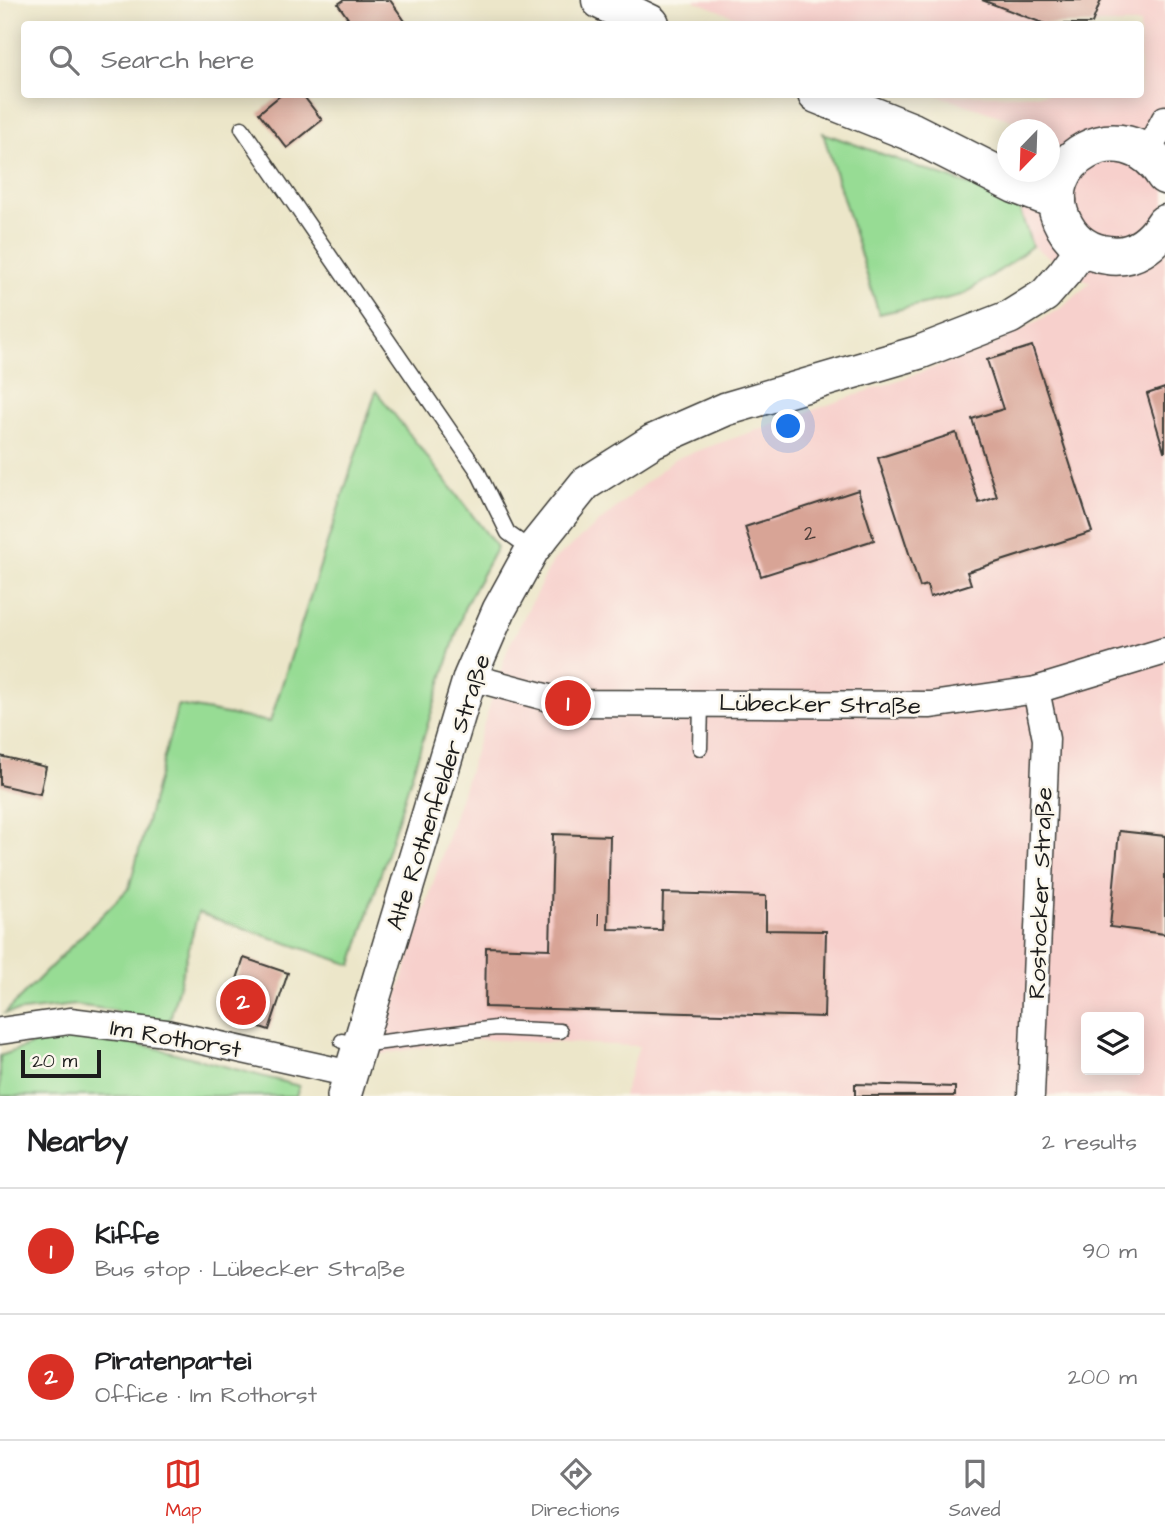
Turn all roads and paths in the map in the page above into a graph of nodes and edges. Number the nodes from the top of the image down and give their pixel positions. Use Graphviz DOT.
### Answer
graph roads {
  1 [pos="601,0"];
  2 [pos="644,21"];
  3 [pos="827,98"];
  4 [pos="1165,119"];
  5 [pos="242,128"];
  6 [pos="912,132"];
  7 [pos="997,150"];
  8 [pos="1156,164"];
  9 [pos="1060,174"];
  10 [pos="997,175"];
  11 [pos="1058,182"];
  12 [pos="1163,232"];
  13 [pos="1083,247"];
  14 [pos="532,550"];
  15 [pos="1165,650"];
  16 [pos="470,677"];
  17 [pos="1036,690"];
  18 [pos="701,703"];
  19 [pos="700,748"];
  20 [pos="0,1031"];
  21 [pos="560,1031"];
  22 [pos="349,1064"];
  23 [pos="1031,1096"];
  1 -- 2 [label="main road"];
  3 -- 6 [label="main road"];
  4 -- 8 [label="street"];
  5 -- 14 [label="lane"];
  6 -- 7 [label="main road"];
  6 -- 10 [label="main road"];
  8 -- 9 [label="main road"];
  11 -- 13 [label="main road"];
  12 -- 13 [label="main road"];
  13 -- 14 [label="street, Alte Rothenfelder Straße"];
  14 -- 16 [label="street, Alte Rothenfelder Straße"];
  15 -- 17 [label="street, Lübecker Straße"];
  16 -- 18 [label="street, Lübecker Straße"];
  16 -- 22 [label="street, Alte Rothenfelder Straße"];
  17 -- 18 [label="street, Lübecker Straße"];
  17 -- 23 [label="street, Rostocker Straße"];
  18 -- 19 [label="lane"];
  20 -- 22 [label="street, Im Rothorst"];
  21 -- 22 [label="lane"];
}
